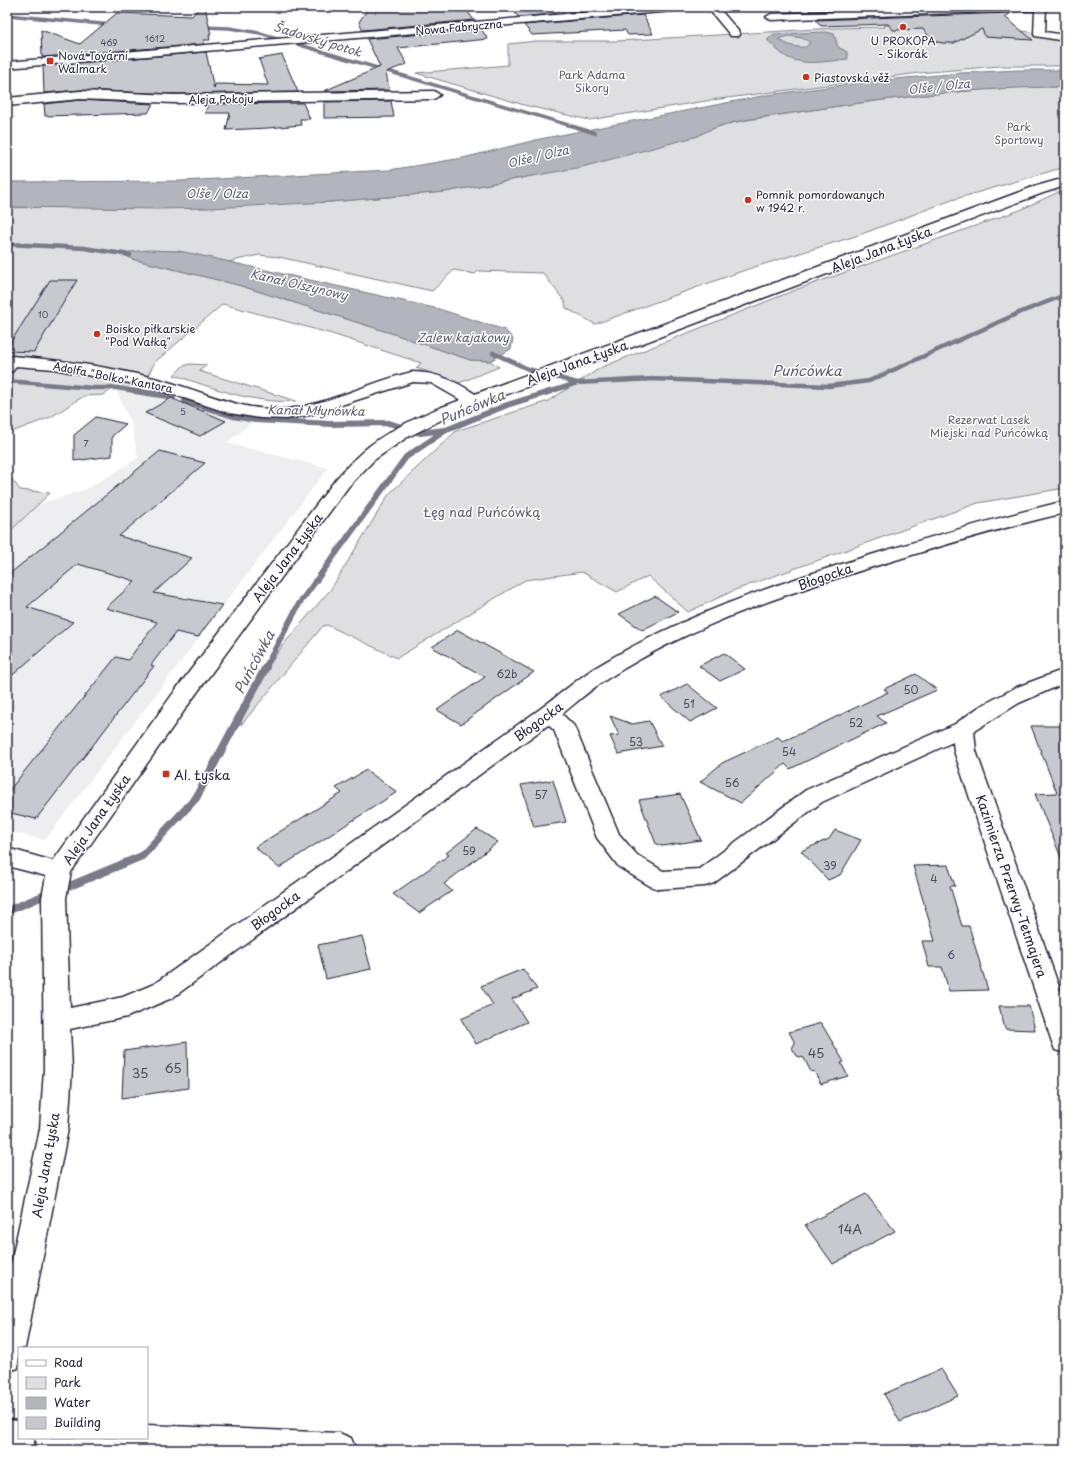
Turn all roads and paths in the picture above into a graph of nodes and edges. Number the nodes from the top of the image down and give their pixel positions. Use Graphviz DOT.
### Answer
graph roads {
  1 [pos="685,7"];
  2 [pos="712,7"];
  3 [pos="1041,7"];
  4 [pos="834,11"];
  5 [pos="771,17"];
  6 [pos="735,34"];
  7 [pos="1065,38"];
  8 [pos="7,65"];
  9 [pos="434,95"];
  10 [pos="13,102"];
  11 [pos="1065,182"];
  12 [pos="7,368"];
  13 [pos="472,400"];
  14 [pos="1065,507"];
  15 [pos="1065,676"];
  16 [pos="548,714"];
  17 [pos="963,729"];
  18 [pos="7,857"];
  19 [pos="59,871"];
  20 [pos="56,1021"];
  21 [pos="1065,1042"];
  22 [pos="7,1357"];
  23 [pos="7,1436"];
  24 [pos="18,1437"];
  25 [pos="75,1439"];
  26 [pos="339,1450"];
  1 -- 8 [label="street, Nowa Fabryczna"];
  2 -- 6 [label="street"];
  3 -- 4 [label="street"];
  3 -- 7 [label="street"];
  4 -- 5 [label="street"];
  9 -- 10 [label="street, Aleja Pokoju"];
  11 -- 13 [label="street, Aleja Jana Łyska"];
  12 -- 13 [label="street, Adolfa \"Bolko\" Kantora"];
  13 -- 19 [label="street, Aleja Jana Łyska"];
  14 -- 16 [label="street, Błogocka"];
  15 -- 17 [label="street"];
  16 -- 17 [label="street"];
  16 -- 20 [label="street, Błogocka"];
  17 -- 21 [label="street, Kazimierza Przerwy-Tetmajera"];
  18 -- 19 [label="street"];
  19 -- 20 [label="street, Aleja Jana Łyska"];
  20 -- 22 [label="street, Aleja Jana Łyska"];
  23 -- 24 [label="street"];
  25 -- 26 [label="street"];
}
